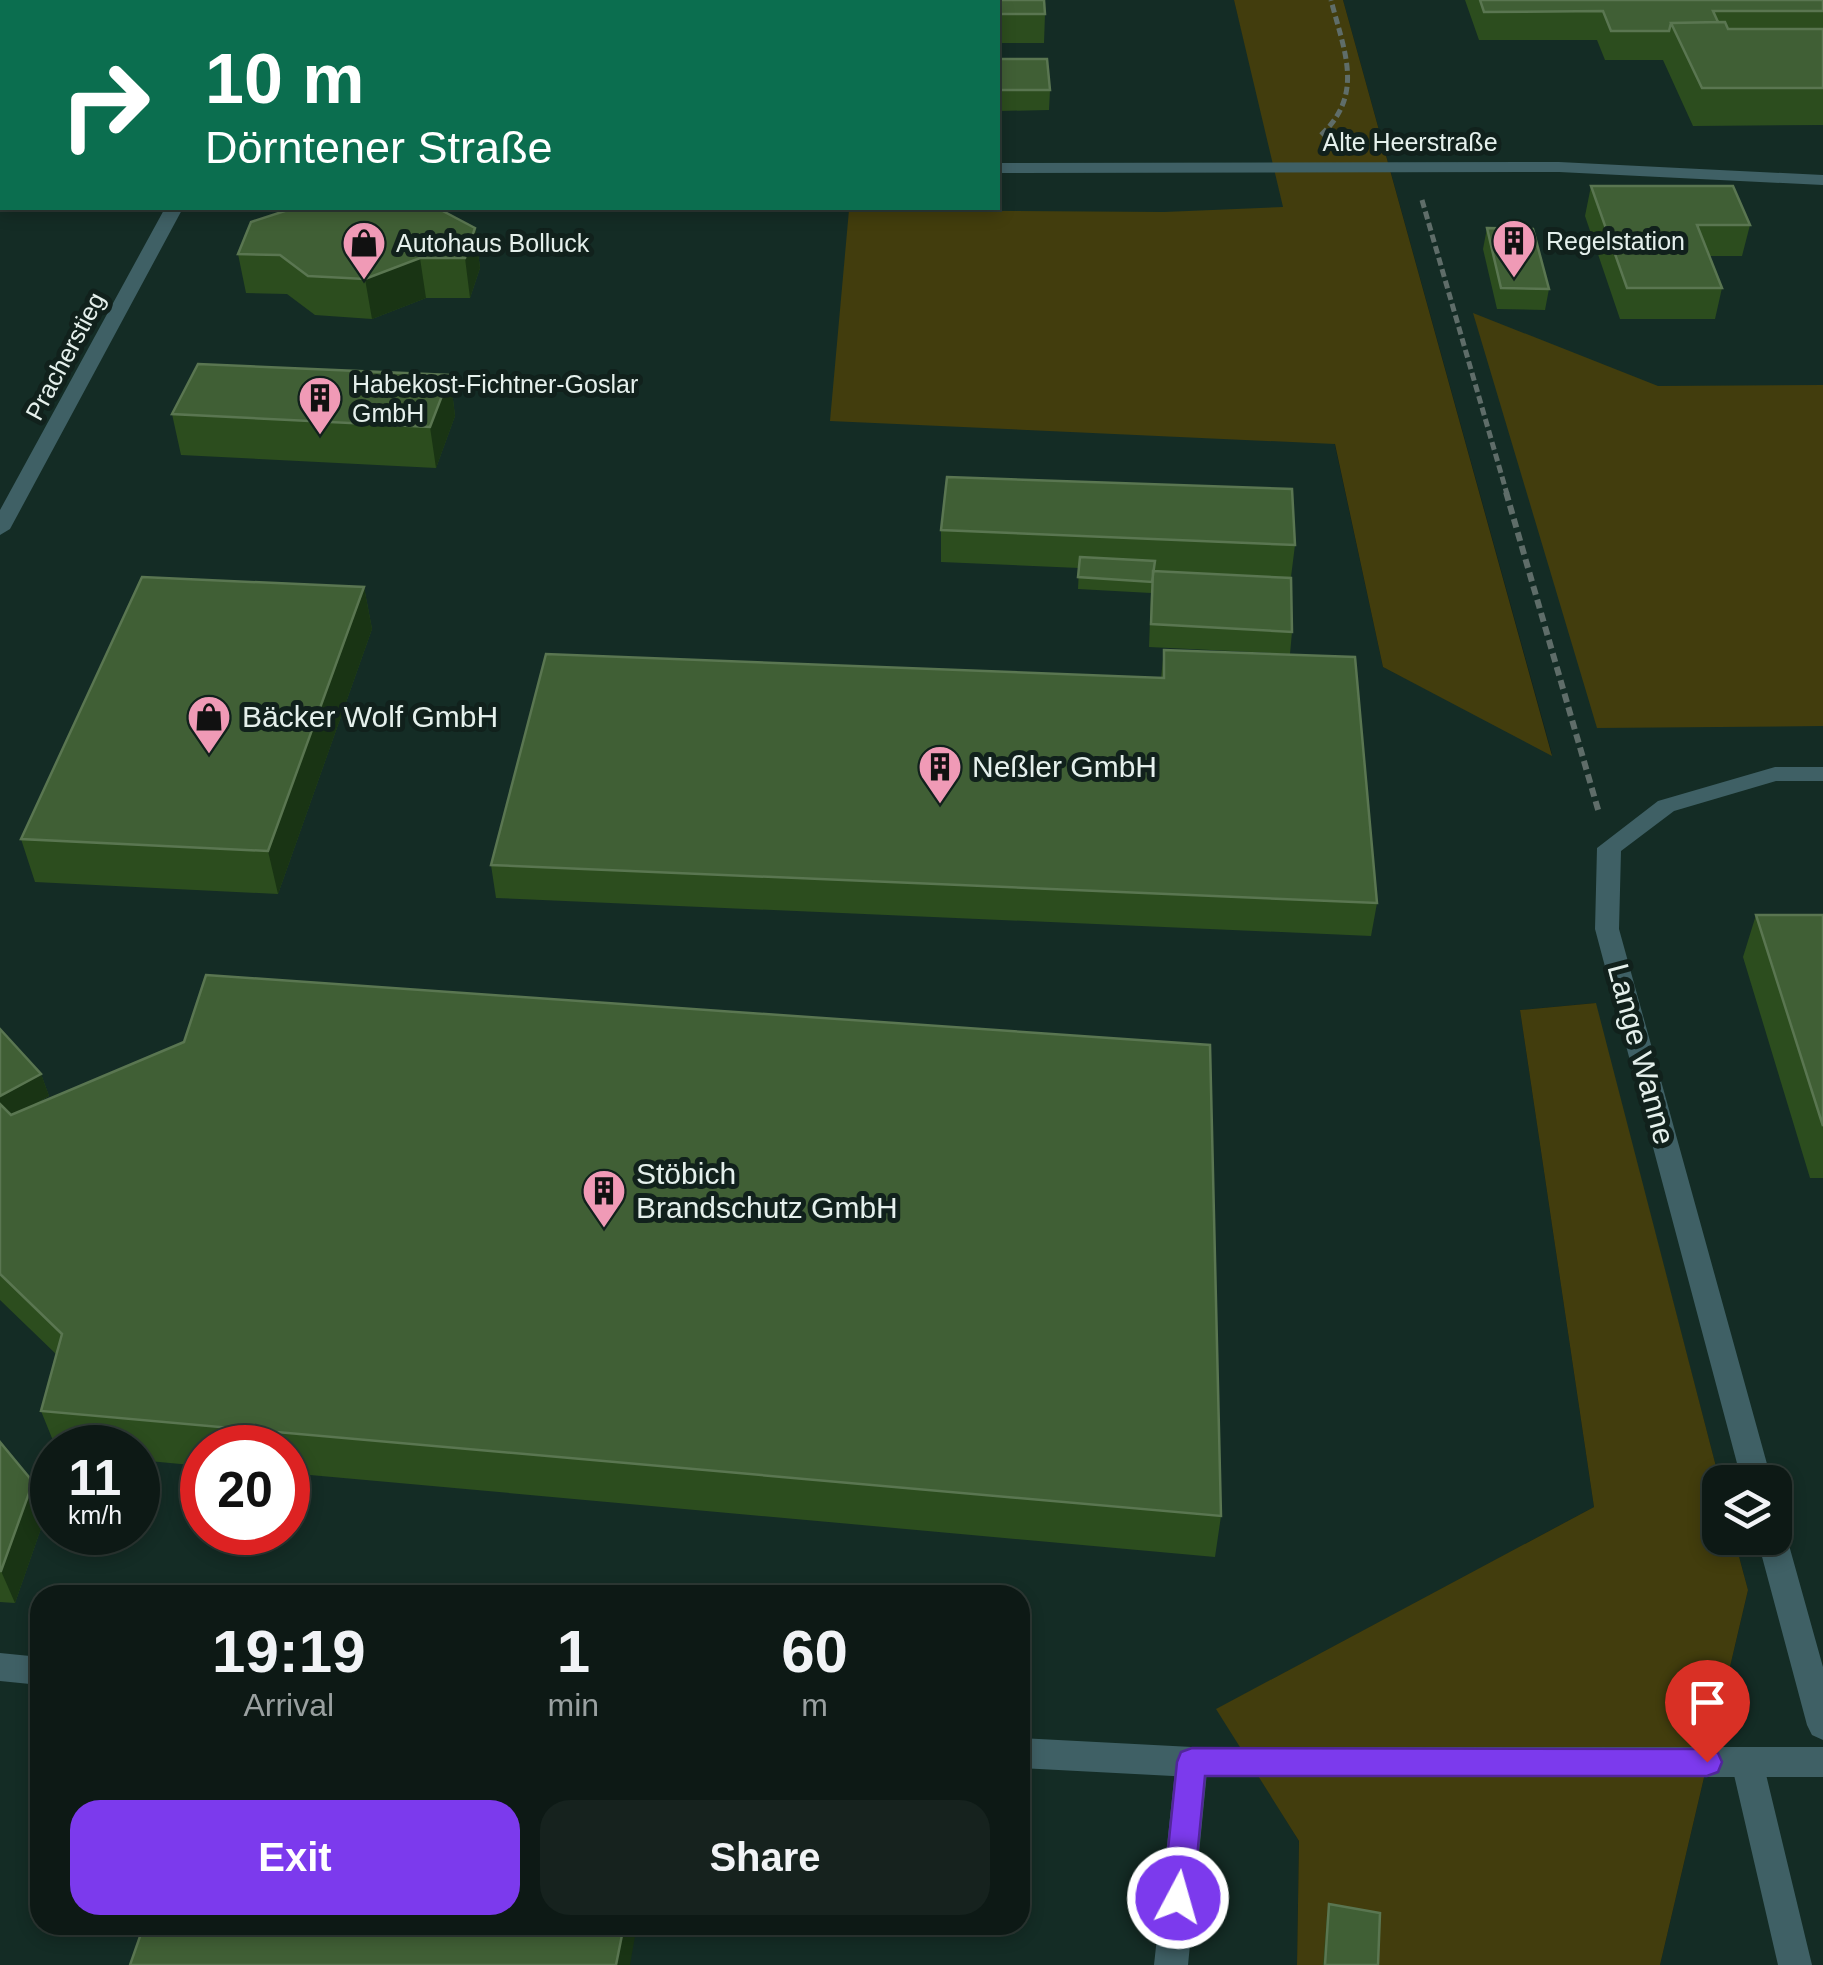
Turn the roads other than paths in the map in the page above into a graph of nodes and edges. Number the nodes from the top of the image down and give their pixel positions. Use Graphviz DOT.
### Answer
graph roads {
  1 [pos="1000,168"];
  2 [pos="1823,180"];
  3 [pos="173,210"];
  4 [pos="0,529"];
  5 [pos="1823,774"];
  6 [pos="1752,1465"];
  7 [pos="1777,1555"];
  8 [pos="0,1667"];
  9 [pos="30,1670"];
  10 [pos="1823,1725"];
  11 [pos="1030,1754"];
  12 [pos="1192,1762"];
  13 [pos="1747,1762"];
  14 [pos="1823,1762"];
  15 [pos="1171,1965"];
  16 [pos="1796,1965"];
  1 -- 2 [label="street, Alte Heerstraße"];
  3 -- 4 [label="street, Pracherstieg"];
  5 -- 6 [label="street, Lange Wanne"];
  7 -- 10 [label="street"];
  8 -- 9 [label="street"];
  11 -- 12 [label="street"];
  12 -- 13 [label="street"];
  12 -- 15 [label="street"];
  13 -- 14 [label="street"];
  13 -- 16 [label="street"];
}
